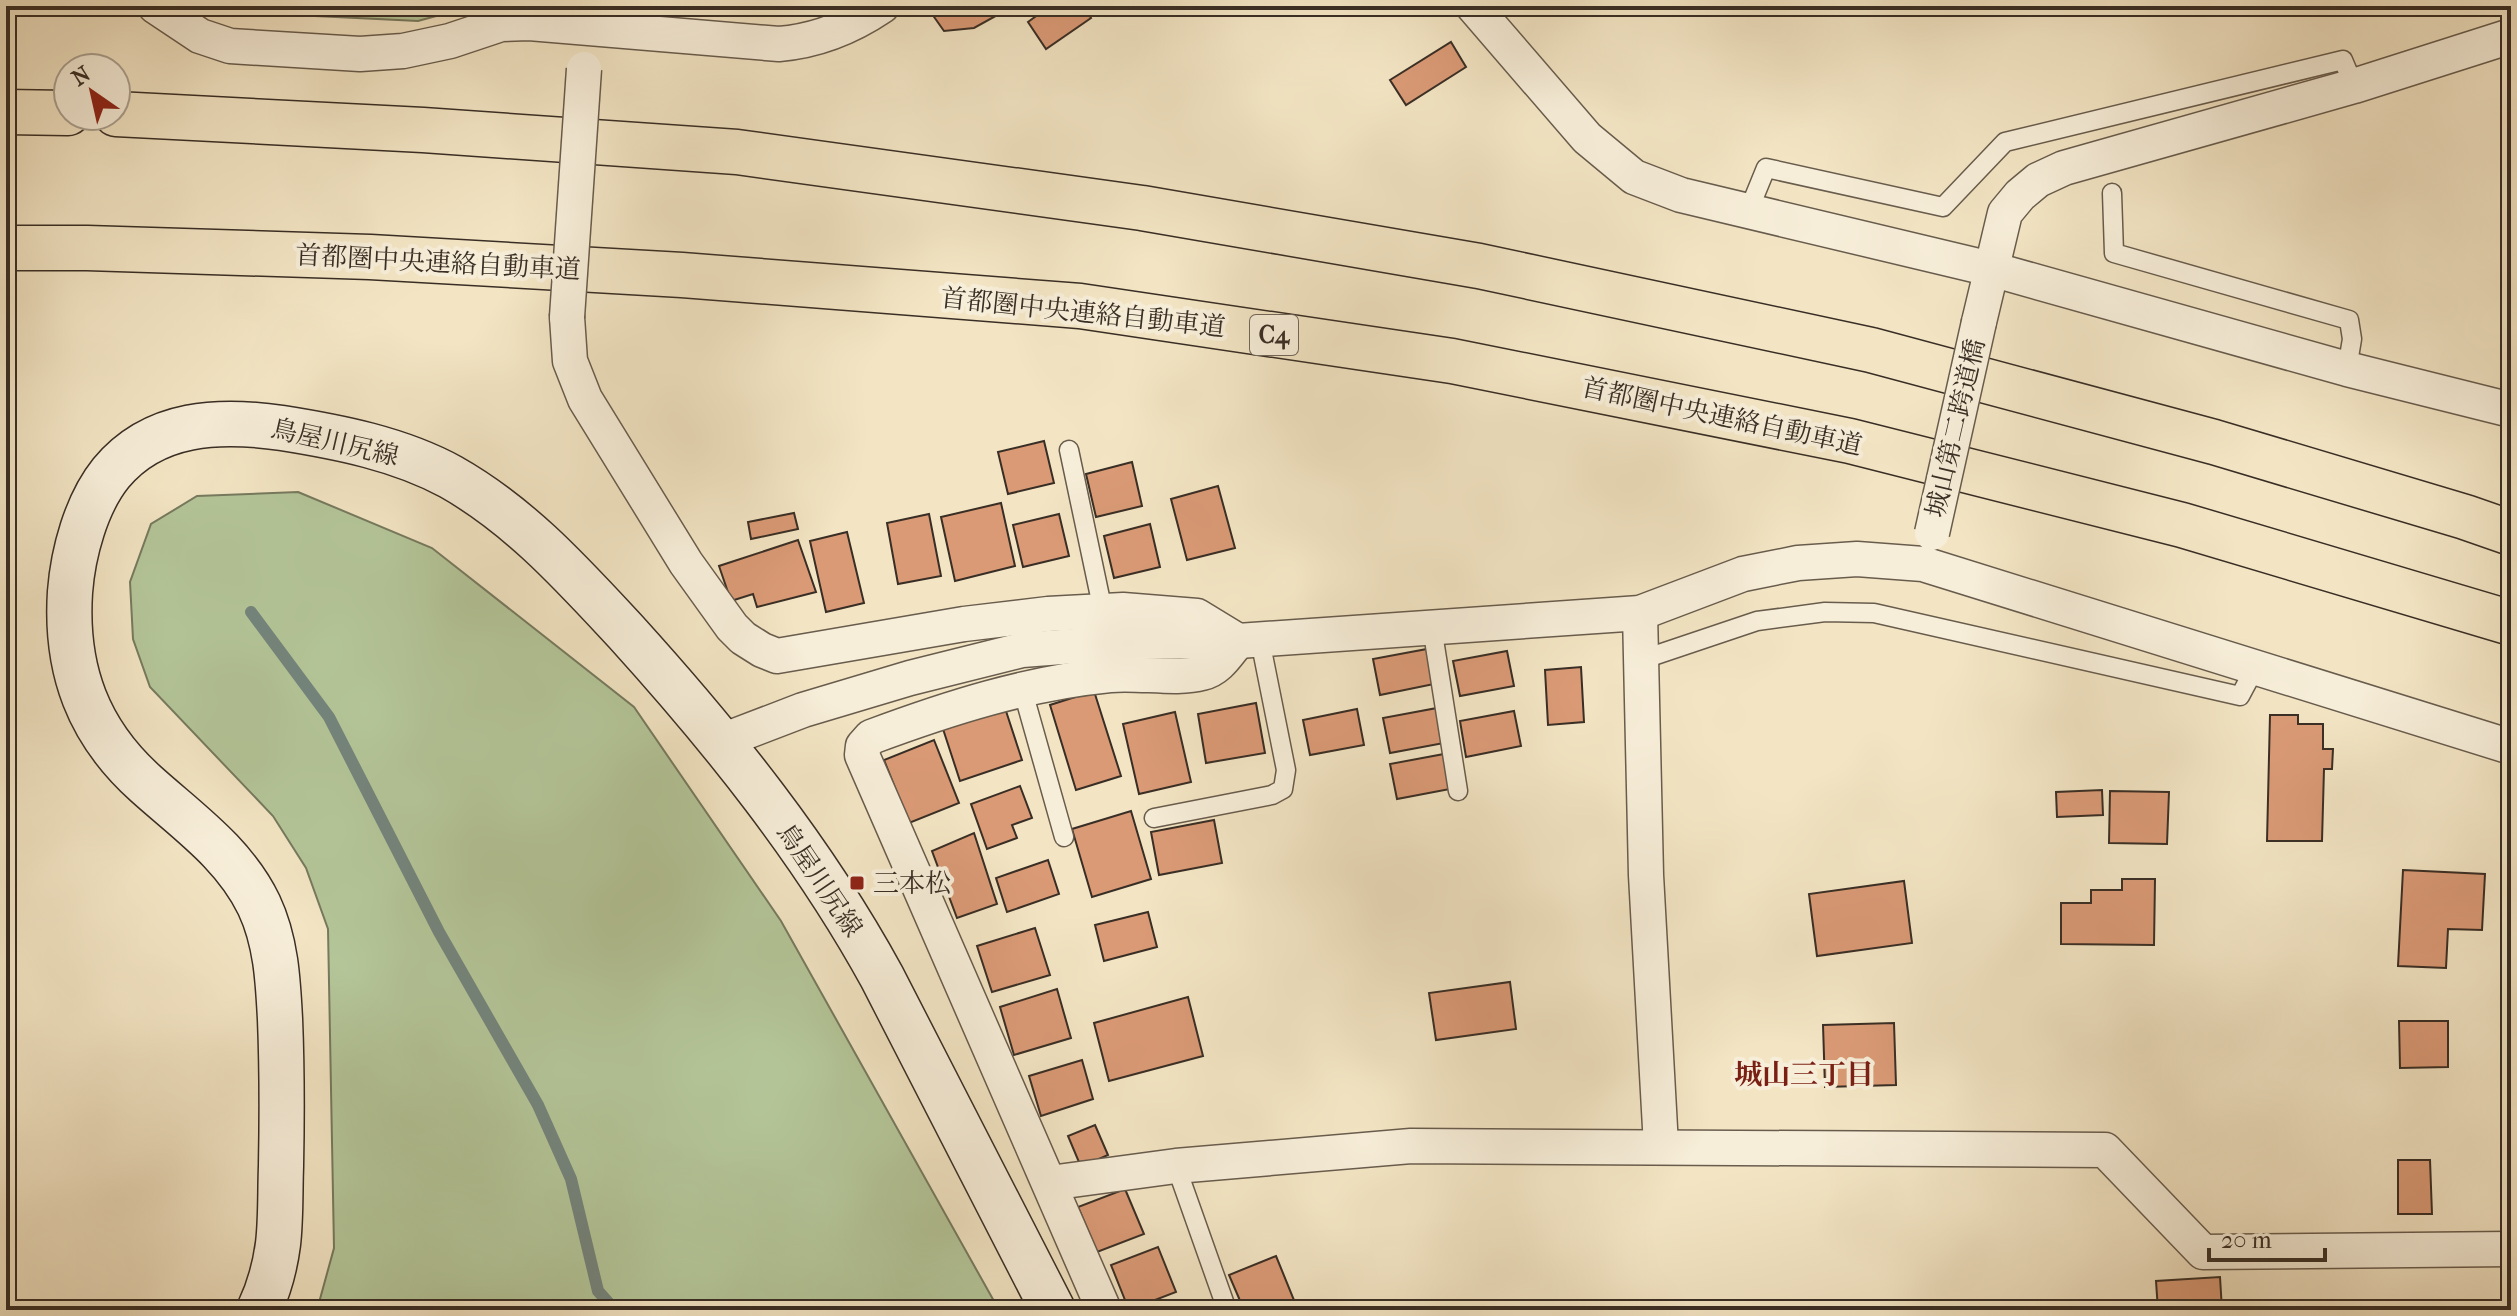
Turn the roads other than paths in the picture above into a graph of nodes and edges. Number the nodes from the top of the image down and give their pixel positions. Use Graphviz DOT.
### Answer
graph roads {
  1 [pos="155,6"];
  2 [pos="882,6"];
  3 [pos="1473,6"];
  4 [pos="590,28"];
  5 [pos="2511,36"];
  6 [pos="2354,86"];
  7 [pos="6,112"];
  8 [pos="52,113"];
  9 [pos="132,115"];
  10 [pos="2112,193"];
  11 [pos="1748,212"];
  12 [pos="6,248"];
  13 [pos="1991,269"];
  14 [pos="2347,369"];
  15 [pos="2511,410"];
  16 [pos="1069,450"];
  17 [pos="2511,533"];
  18 [pos="1928,548"];
  19 [pos="1103,611"];
  20 [pos="1640,613"];
  21 [pos="2511,623"];
  22 [pos="1432,627"];
  23 [pos="1249,640"];
  24 [pos="1641,660"];
  25 [pos="2256,666"];
  26 [pos="1022,688"];
  27 [pos="722,741"];
  28 [pos="2511,747"];
  29 [pos="1458,791"];
  30 [pos="1154,818"];
  31 [pos="1064,837"];
  32 [pos="1661,1146"];
  33 [pos="1176,1166"];
  34 [pos="1050,1183"];
  35 [pos="2511,1249"];
  36 [pos="259,1310"];
  37 [pos="1053,1310"];
  38 [pos="1104,1310"];
  39 [pos="1227,1310"];
  1 -- 4 [label="street"];
  2 -- 4 [label="street"];
  3 -- 11 [label="street"];
  4 -- 19 [label="street, bridge"];
  5 -- 6 [label="street, 城山第二跨道橋"];
  6 -- 11 [label="lane"];
  6 -- 13 [label="street, 城山第二跨道橋"];
  7 -- 8 [label="highway"];
  9 -- 17 [label="highway"];
  10 -- 14 [label="lane"];
  11 -- 13 [label="street"];
  12 -- 21 [label="highway, 首都圏中央連絡自動車道 / C4"];
  13 -- 14 [label="street"];
  13 -- 18 [label="street, 城山第二跨道橋, bridge"];
  14 -- 15 [label="street"];
  16 -- 19 [label="lane"];
  18 -- 20 [label="street"];
  18 -- 25 [label="street"];
  19 -- 23 [label="street"];
  20 -- 22 [label="street"];
  20 -- 24 [label="street"];
  22 -- 23 [label="street"];
  22 -- 29 [label="lane"];
  23 -- 26 [label="street"];
  23 -- 27 [label="street"];
  23 -- 30 [label="lane"];
  24 -- 25 [label="lane"];
  24 -- 32 [label="street"];
  25 -- 28 [label="street"];
  26 -- 31 [label="lane"];
  26 -- 34 [label="street"];
  27 -- 36 [label="main road, 鳥屋川尻線"];
  27 -- 37 [label="main road, 鳥屋川尻線"];
  32 -- 33 [label="street"];
  32 -- 35 [label="street"];
  33 -- 34 [label="street"];
  33 -- 39 [label="lane"];
  34 -- 38 [label="street"];
}
